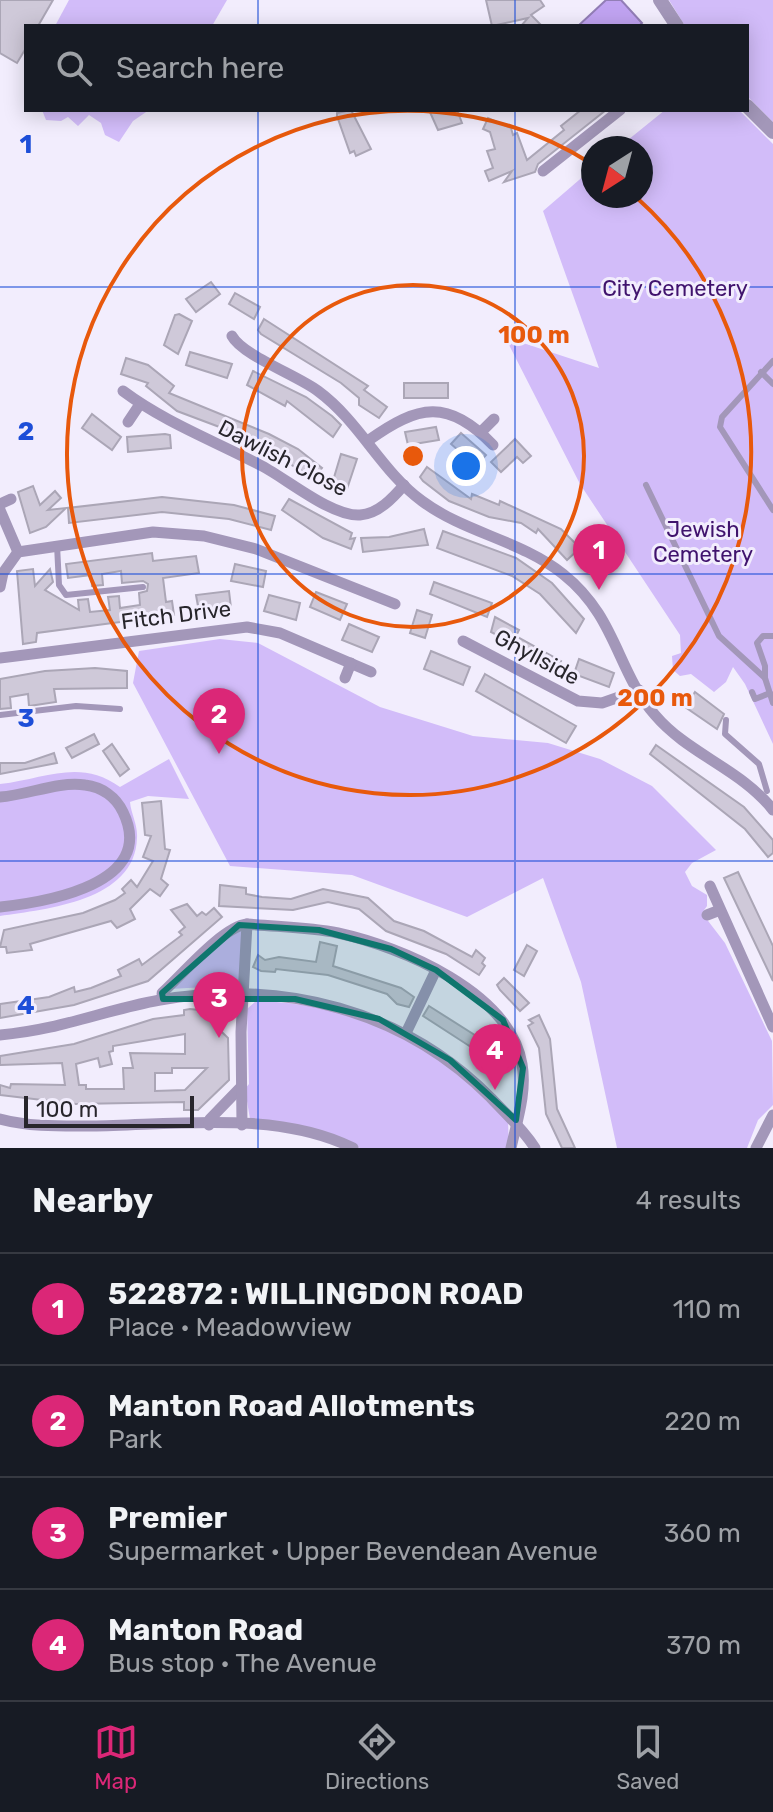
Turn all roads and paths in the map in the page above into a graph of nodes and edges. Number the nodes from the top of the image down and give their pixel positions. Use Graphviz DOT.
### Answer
graph roads {
  1 [pos="660,0"];
  2 [pos="676,24"];
  3 [pos="749,108"];
  4 [pos="617,112"];
  5 [pos="773,132"];
  6 [pos="543,171"];
  7 [pos="232,336"];
  8 [pos="773,361"];
  9 [pos="761,372"];
  10 [pos="773,384"];
  11 [pos="123,391"];
  12 [pos="140,404"];
  13 [pos="494,419"];
  14 [pos="128,422"];
  15 [pos="481,432"];
  16 [pos="369,440"];
  17 [pos="493,445"];
  18 [pos="404,485"];
  19 [pos="646,485"];
  20 [pos="4,504"];
  21 [pos="773,510"];
  22 [pos="57,545"];
  23 [pos="18,552"];
  24 [pos="0,587"];
  25 [pos="143,587"];
  26 [pos="395,604"];
  27 [pos="773,636"];
  28 [pos="463,641"];
  29 [pos="0,658"];
  30 [pos="351,663"];
  31 [pos="773,671"];
  32 [pos="371,672"];
  33 [pos="345,678"];
  34 [pos="765,678"];
  35 [pos="639,690"];
  36 [pos="752,692"];
  37 [pos="770,693"];
  38 [pos="773,703"];
  39 [pos="120,709"];
  40 [pos="0,715"];
  41 [pos="726,720"];
  42 [pos="767,791"];
  43 [pos="0,797"];
  44 [pos="773,810"];
  45 [pos="710,886"];
  46 [pos="0,907"];
  47 [pos="720,910"];
  48 [pos="707,915"];
  49 [pos="247,924"];
  50 [pos="436,970"];
  51 [pos="245,994"];
  52 [pos="163,999"];
  53 [pos="773,1027"];
  54 [pos="406,1033"];
  55 [pos="0,1035"];
  56 [pos="240,1088"];
  57 [pos="773,1115"];
  58 [pos="0,1119"];
  59 [pos="516,1120"];
  60 [pos="209,1125"];
  61 [pos="242,1125"];
  62 [pos="353,1148"];
  63 [pos="511,1148"];
  64 [pos="535,1148"];
  65 [pos="756,1148"];
  1 -- 2 [label="street"];
  3 -- 5 [label="street"];
  4 -- 6 [label="street"];
  7 -- 16 [label="street"];
  8 -- 9 [label="lane"];
  9 -- 10 [label="lane"];
  9 -- 21 [label="lane"];
  11 -- 12 [label="street, Dawlish Close"];
  12 -- 14 [label="street"];
  12 -- 18 [label="street, Dawlish Close"];
  13 -- 15 [label="street"];
  15 -- 16 [label="street"];
  15 -- 17 [label="street"];
  16 -- 18 [label="street"];
  18 -- 35 [label="street"];
  19 -- 34 [label="lane"];
  20 -- 23 [label="street"];
  22 -- 23 [label="street"];
  22 -- 25 [label="lane"];
  22 -- 26 [label="street"];
  23 -- 24 [label="street"];
  27 -- 34 [label="lane"];
  28 -- 35 [label="street, Ghyllside"];
  29 -- 30 [label="street, Fitch Drive"];
  30 -- 32 [label="street, Fitch Drive"];
  30 -- 33 [label="street"];
  31 -- 34 [label="lane"];
  34 -- 37 [label="lane"];
  35 -- 44 [label="street"];
  36 -- 37 [label="lane"];
  37 -- 38 [label="lane"];
  39 -- 40 [label="lane"];
  41 -- 42 [label="lane"];
  43 -- 46 [label="street"];
  45 -- 47 [label="street"];
  47 -- 48 [label="street"];
  47 -- 53 [label="street"];
  49 -- 50 [label="street"];
  49 -- 51 [label="street"];
  49 -- 52 [label="street"];
  50 -- 54 [label="street"];
  50 -- 59 [label="street"];
  51 -- 52 [label="street"];
  51 -- 54 [label="street"];
  51 -- 56 [label="street"];
  52 -- 55 [label="street"];
  54 -- 59 [label="street"];
  56 -- 60 [label="street"];
  56 -- 61 [label="street"];
  57 -- 65 [label="street"];
  58 -- 60 [label="street"];
  59 -- 63 [label="street"];
  59 -- 64 [label="street"];
  60 -- 61 [label="street"];
  61 -- 62 [label="street"];
}
